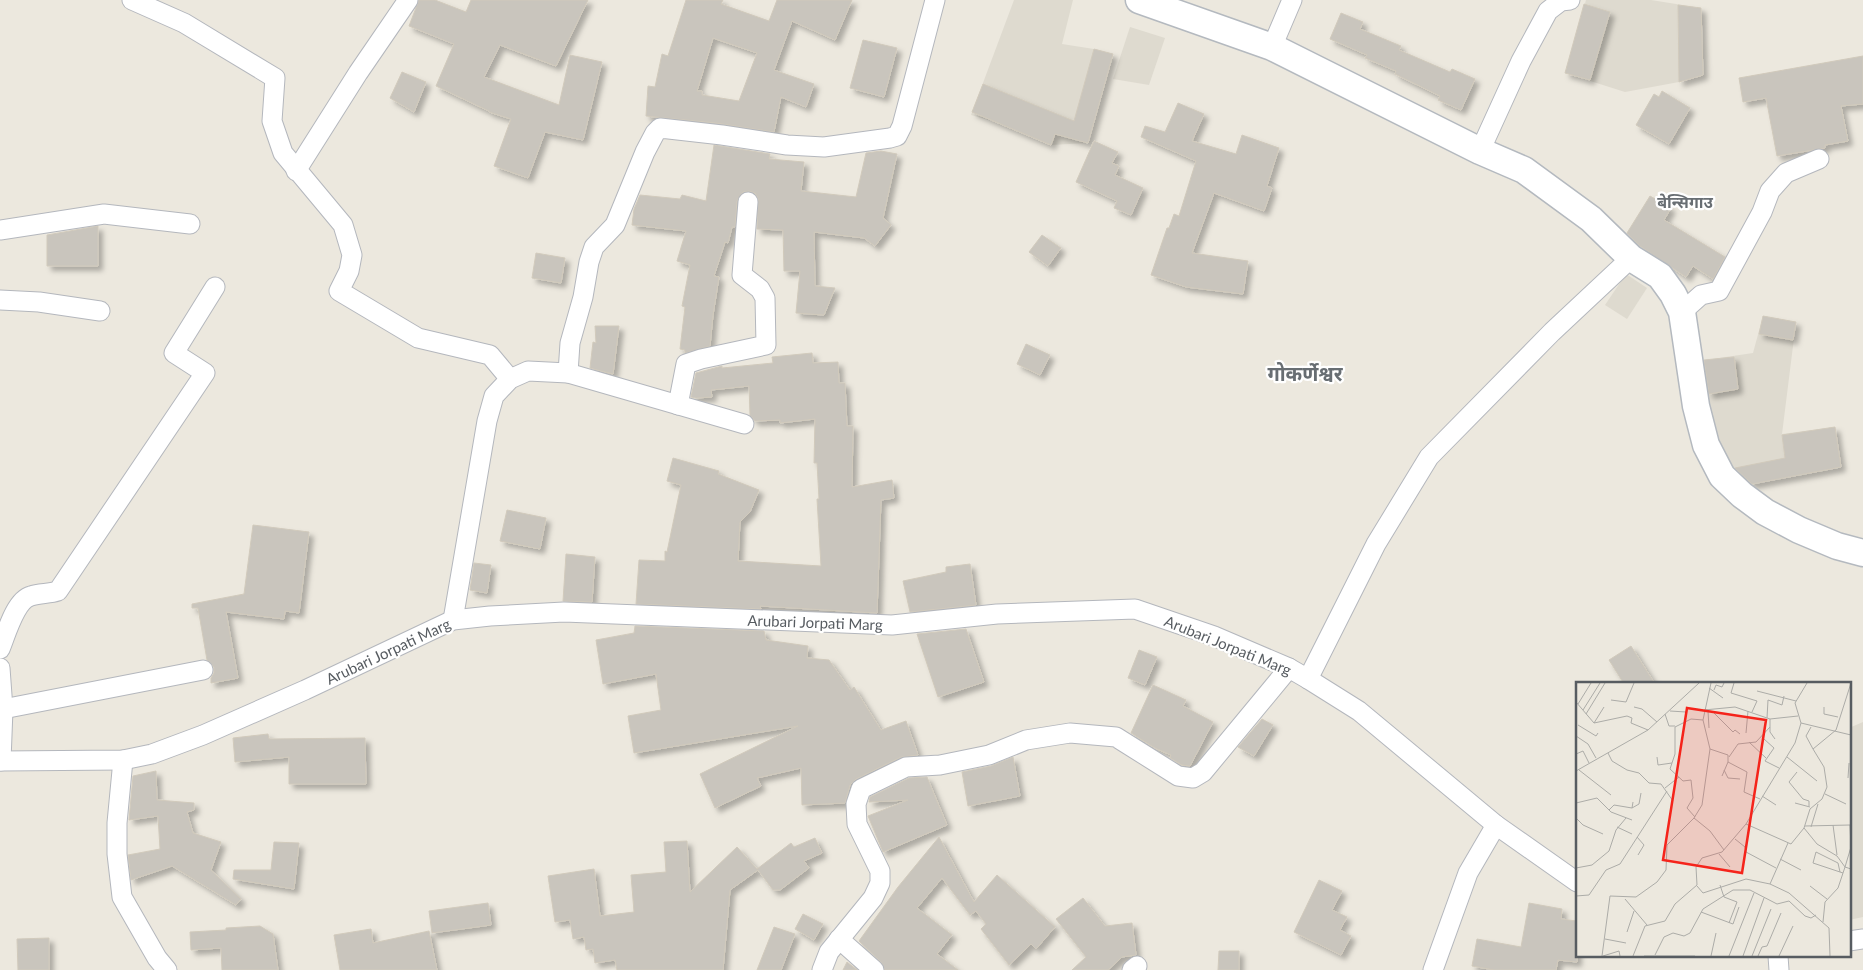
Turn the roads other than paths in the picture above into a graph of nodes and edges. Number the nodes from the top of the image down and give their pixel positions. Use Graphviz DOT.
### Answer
graph roads {
  1 [pos="132,0"];
  2 [pos="408,0"];
  3 [pos="935,0"];
  4 [pos="1139,0"];
  5 [pos="1292,0"];
  6 [pos="1570,0"];
  7 [pos="1272,47"];
  8 [pos="1480,151"];
  9 [pos="1819,159"];
  10 [pos="296,171"];
  11 [pos="748,202"];
  12 [pos="190,224"];
  13 [pos="0,230"];
  14 [pos="1632,258"];
  15 [pos="215,287"];
  16 [pos="0,300"];
  17 [pos="100,311"];
  18 [pos="1682,312"];
  19 [pos="568,374"];
  20 [pos="510,379"];
  21 [pos="678,405"];
  22 [pos="744,424"];
  23 [pos="1863,553"];
  24 [pos="453,620"];
  25 [pos="0,649"];
  26 [pos="0,668"];
  27 [pos="1289,668"];
  28 [pos="203,670"];
  29 [pos="1308,679"];
  30 [pos="3,709"];
  31 [pos="123,760"];
  32 [pos="0,761"];
  33 [pos="1496,825"];
  34 [pos="1576,881"];
  35 [pos="839,939"];
  36 [pos="1863,939"];
  37 [pos="1850,941"];
  38 [pos="167,970"];
  39 [pos="822,970"];
  40 [pos="874,970"];
  41 [pos="1434,970"];
  1 -- 10 [label="street"];
  2 -- 10 [label="street"];
  3 -- 19 [label="street"];
  4 -- 7 [label="main road"];
  5 -- 7 [label="street"];
  6 -- 8 [label="street"];
  7 -- 8 [label="main road"];
  8 -- 14 [label="main road"];
  9 -- 18 [label="street"];
  10 -- 20 [label="street"];
  11 -- 21 [label="street"];
  12 -- 13 [label="street"];
  14 -- 18 [label="main road"];
  14 -- 29 [label="street"];
  15 -- 25 [label="street"];
  16 -- 17 [label="street"];
  18 -- 23 [label="main road"];
  19 -- 20 [label="street"];
  19 -- 21 [label="street"];
  20 -- 24 [label="street"];
  21 -- 22 [label="street"];
  24 -- 27 [label="street, Arubari Jorpati Marg"];
  24 -- 31 [label="street, Arubari Jorpati Marg"];
  26 -- 30 [label="street"];
  27 -- 29 [label="street, Arubari Jorpati Marg"];
  27 -- 35 [label="street"];
  28 -- 30 [label="street"];
  29 -- 33 [label="street, Arubari Jorpati Marg"];
  30 -- 32 [label="street"];
  31 -- 32 [label="street, Arubari Jorpati Marg"];
  31 -- 38 [label="street"];
  33 -- 34 [label="street, Arubari Jorpati Marg"];
  33 -- 41 [label="street"];
  35 -- 39 [label="street"];
  35 -- 40 [label="street"];
  36 -- 37 [label="street"];
}
